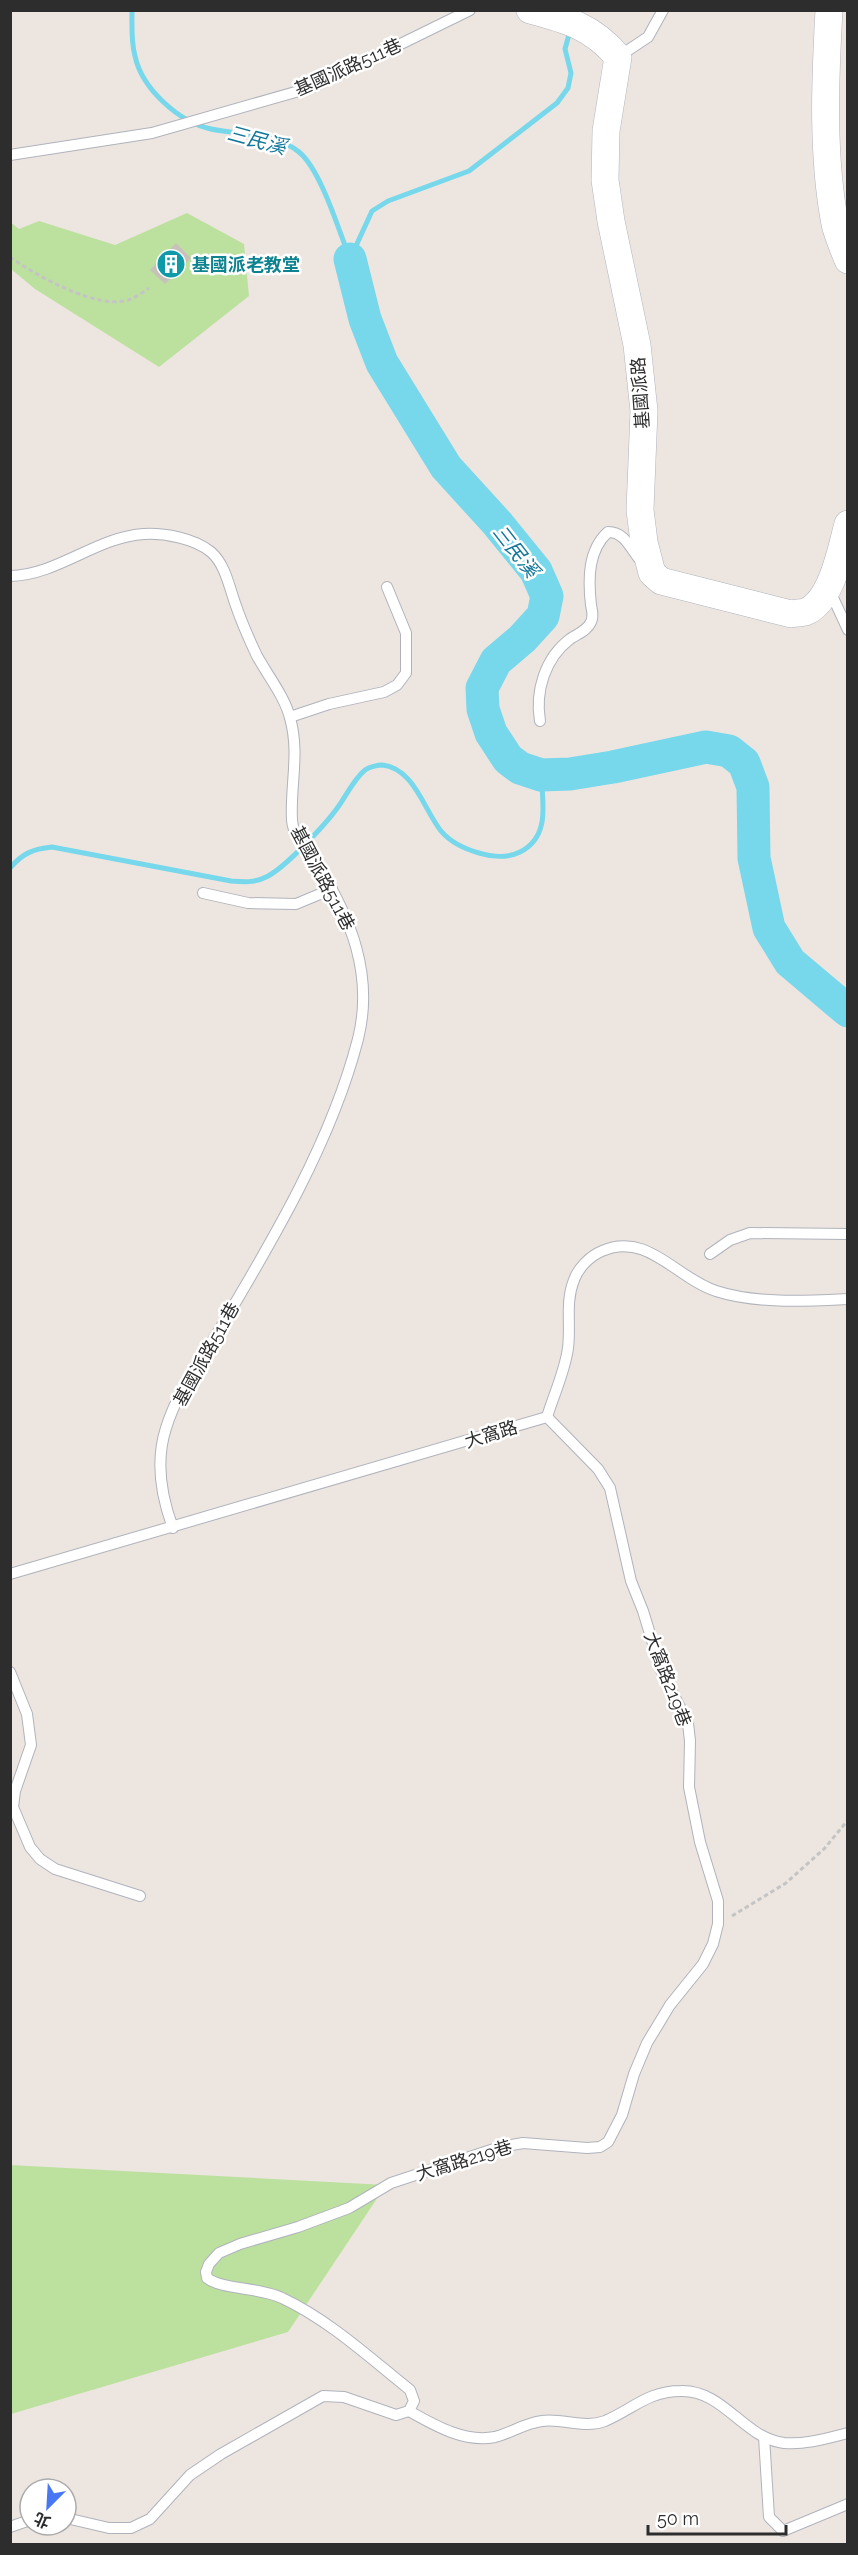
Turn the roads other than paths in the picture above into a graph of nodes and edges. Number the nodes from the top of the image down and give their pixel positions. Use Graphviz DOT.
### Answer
graph roads {
  1 [pos="470,10"];
  2 [pos="530,10"];
  3 [pos="663,10"];
  4 [pos="829,10"];
  5 [pos="618,57"];
  6 [pos="10,156"];
  7 [pos="848,260"];
  8 [pos="848,524"];
  9 [pos="652,573"];
  10 [pos="34,575"];
  11 [pos="10,576"];
  12 [pos="10,585"];
  13 [pos="828,586"];
  14 [pos="387,587"];
  15 [pos="848,630"];
  16 [pos="290,717"];
  17 [pos="540,721"];
  18 [pos="332,889"];
  19 [pos="203,893"];
  20 [pos="848,1234"];
  21 [pos="710,1254"];
  22 [pos="848,1299"];
  23 [pos="547,1417"];
  24 [pos="173,1528"];
  25 [pos="10,1574"];
  26 [pos="10,1672"];
  27 [pos="140,1896"];
  28 [pos="409,2411"];
  29 [pos="848,2433"];
  30 [pos="764,2437"];
  31 [pos="848,2504"];
  32 [pos="78,2521"];
  1 -- 6 [label="lane, 基國派路511巷"];
  2 -- 5 [label="street"];
  3 -- 5 [label="lane"];
  4 -- 7 [label="street"];
  5 -- 9 [label="street, 基國派路"];
  8 -- 13 [label="street"];
  9 -- 13 [label="street"];
  9 -- 17 [label="lane"];
  10 -- 11 [label="lane, 基國派路511巷"];
  10 -- 12 [label="lane"];
  10 -- 16 [label="lane, 基國派路511巷"];
  13 -- 15 [label="lane"];
  14 -- 16 [label="lane"];
  16 -- 18 [label="lane, 基國派路511巷"];
  18 -- 19 [label="lane"];
  18 -- 24 [label="lane, 基國派路511巷"];
  20 -- 21 [label="lane"];
  22 -- 23 [label="lane"];
  23 -- 24 [label="lane, 大窩路"];
  23 -- 28 [label="lane, 大窩路219巷"];
  24 -- 25 [label="lane, 大窩路"];
  26 -- 27 [label="lane"];
  28 -- 30 [label="lane"];
  28 -- 32 [label="lane"];
  29 -- 30 [label="lane"];
  30 -- 31 [label="lane"];
}
